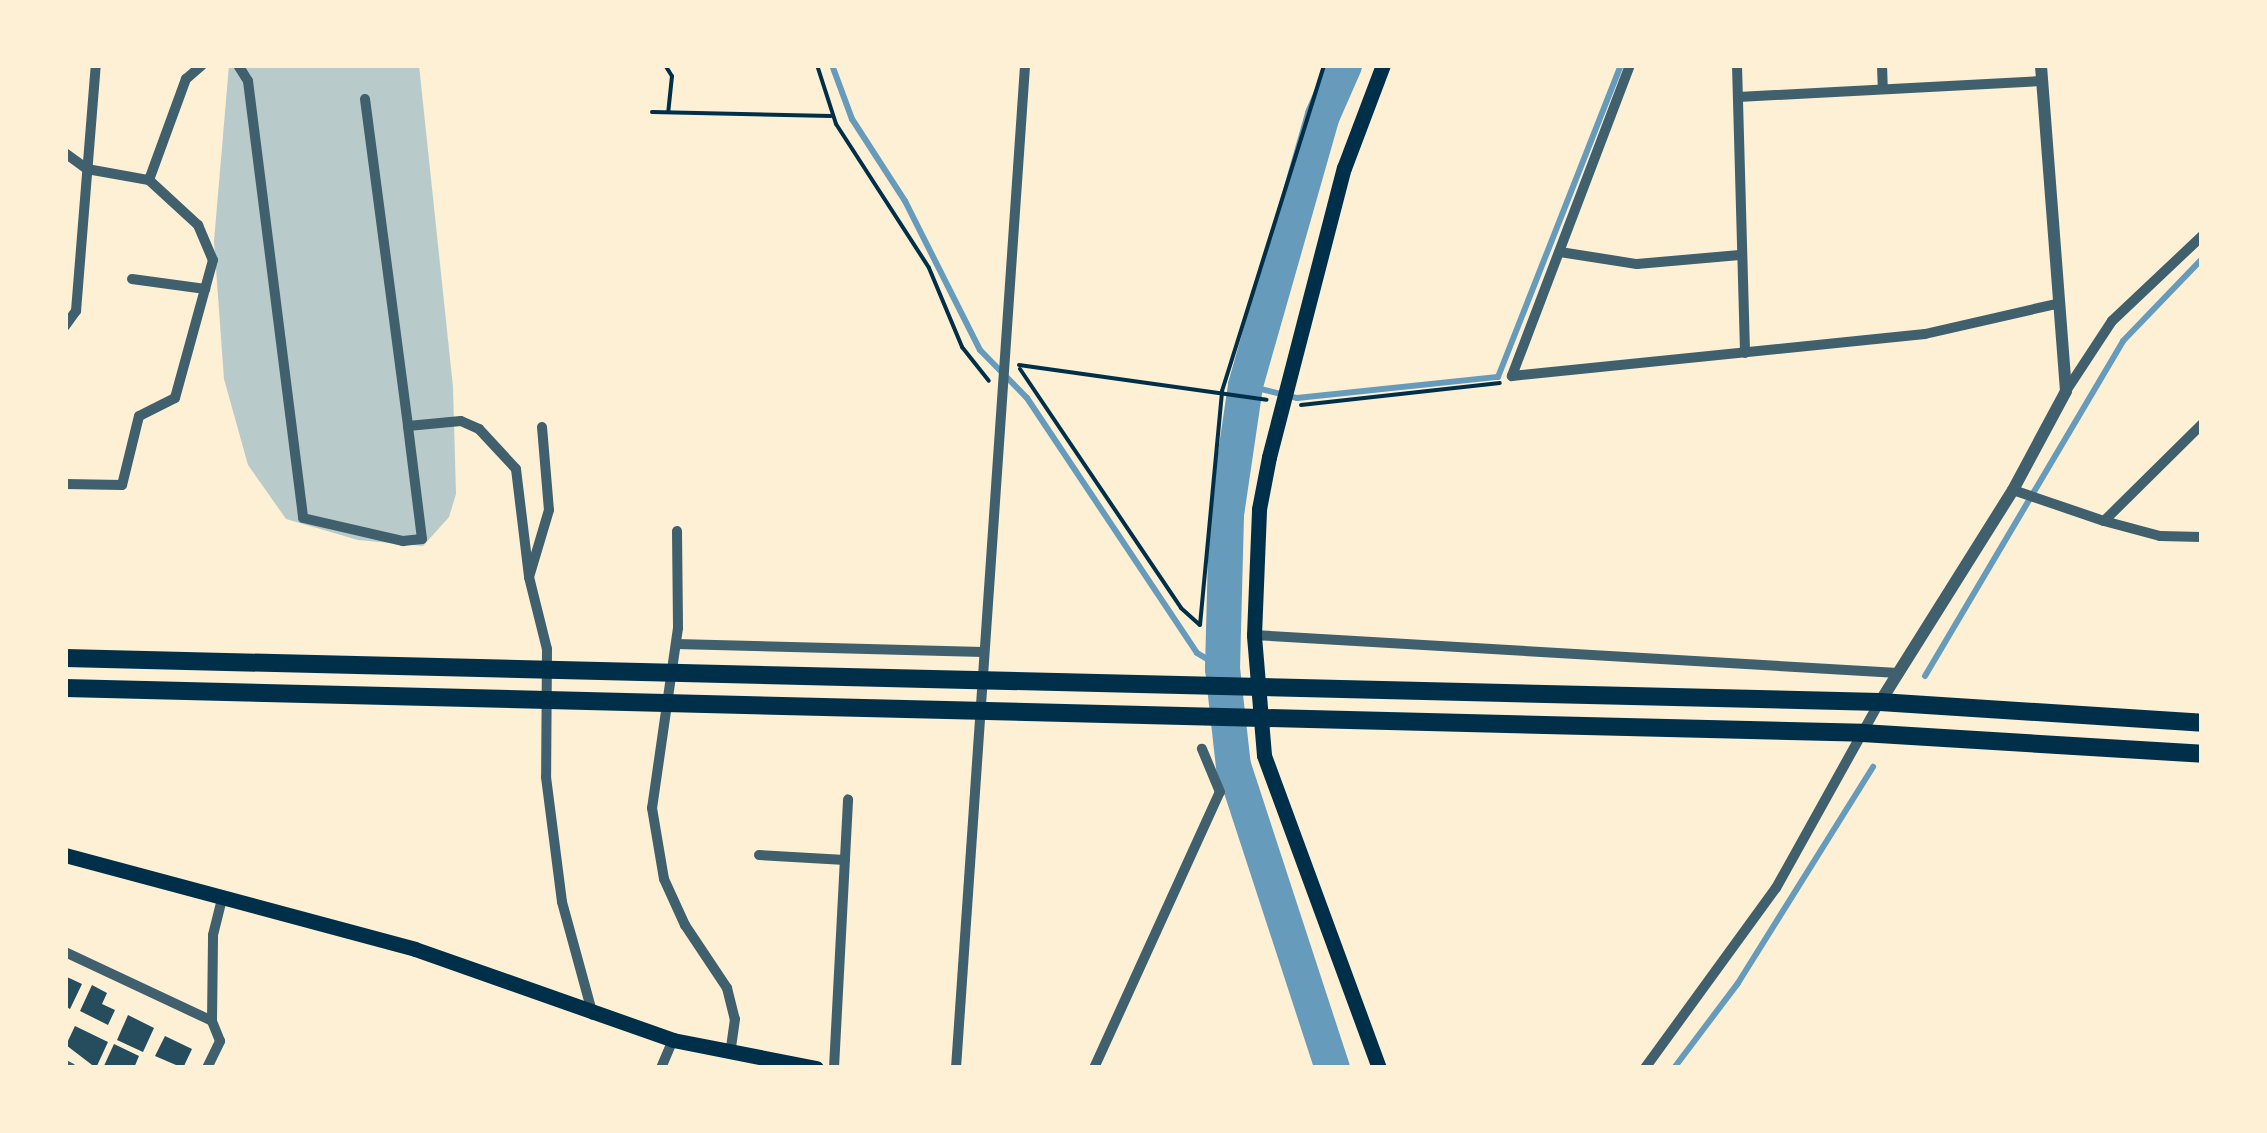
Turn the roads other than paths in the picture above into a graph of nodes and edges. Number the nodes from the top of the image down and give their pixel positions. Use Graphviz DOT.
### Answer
graph roads {
  1 [pos="96,65"];
  2 [pos="202,65"];
  3 [pos="238,65"];
  4 [pos="1024,65"];
  5 [pos="1382,65"];
  6 [pos="1630,65"];
  7 [pos="1737,65"];
  8 [pos="1882,65"];
  9 [pos="2041,65"];
  10 [pos="2042,81"];
  11 [pos="1883,89"];
  12 [pos="1738,97"];
  13 [pos="365,99"];
  14 [pos="65,153"];
  15 [pos="87,169"];
  16 [pos="149,180"];
  17 [pos="2202,236"];
  18 [pos="1560,252"];
  19 [pos="1740,255"];
  20 [pos="132,279"];
  21 [pos="205,289"];
  22 [pos="2056,304"];
  23 [pos="66,324"];
  24 [pos="1745,353"];
  25 [pos="2066,391"];
  26 [pos="2202,424"];
  27 [pos="408,426"];
  28 [pos="542,428"];
  29 [pos="65,484"];
  30 [pos="2014,490"];
  31 [pos="2104,522"];
  32 [pos="677,531"];
  33 [pos="2202,536"];
  34 [pos="529,577"];
  35 [pos="1254,636"];
  36 [pos="676,644"];
  37 [pos="983,652"];
  38 [pos="65,658"];
  39 [pos="1898,672"];
  40 [pos="65,688"];
  41 [pos="1880,702"];
  42 [pos="2202,723"];
  43 [pos="1862,734"];
  44 [pos="1202,749"];
  45 [pos="2202,754"];
  46 [pos="848,799"];
  47 [pos="65,855"];
  48 [pos="759,855"];
  49 [pos="845,860"];
  50 [pos="222,898"];
  51 [pos="65,952"];
  52 [pos="594,1016"];
  53 [pos="212,1021"];
  54 [pos="672,1040"];
  55 [pos="730,1053"];
  56 [pos="207,1068"];
  57 [pos="661,1068"];
  58 [pos="816,1068"];
  59 [pos="834,1068"];
  60 [pos="956,1068"];
  61 [pos="1094,1068"];
  62 [pos="1379,1068"];
  63 [pos="1645,1068"];
  1 -- 15 [label="street"];
  2 -- 16 [label="street"];
  3 -- 27 [label="street"];
  4 -- 37 [label="street"];
  5 -- 35 [label="main road"];
  6 -- 18 [label="street"];
  7 -- 12 [label="street"];
  8 -- 11 [label="street"];
  9 -- 10 [label="street"];
  10 -- 11 [label="street"];
  10 -- 22 [label="street"];
  11 -- 12 [label="street"];
  12 -- 19 [label="street"];
  13 -- 27 [label="street"];
  14 -- 15 [label="street"];
  15 -- 16 [label="street"];
  15 -- 23 [label="street"];
  16 -- 21 [label="street"];
  17 -- 25 [label="street"];
  18 -- 19 [label="street"];
  18 -- 24 [label="street"];
  19 -- 24 [label="street"];
  20 -- 21 [label="street"];
  21 -- 29 [label="street"];
  22 -- 24 [label="street"];
  22 -- 25 [label="street"];
  25 -- 30 [label="street"];
  26 -- 31 [label="street"];
  27 -- 34 [label="street"];
  28 -- 34 [label="street"];
  30 -- 31 [label="street"];
  30 -- 39 [label="street"];
  31 -- 33 [label="street"];
  32 -- 36 [label="street"];
  34 -- 52 [label="street"];
  35 -- 39 [label="street"];
  35 -- 62 [label="main road"];
  36 -- 37 [label="street"];
  36 -- 55 [label="street"];
  37 -- 60 [label="street"];
  38 -- 41 [label="highway"];
  39 -- 41 [label="street"];
  40 -- 43 [label="highway"];
  41 -- 42 [label="highway"];
  41 -- 43 [label="street"];
  43 -- 45 [label="highway"];
  43 -- 63 [label="street"];
  44 -- 61 [label="street"];
  46 -- 49 [label="street"];
  47 -- 50 [label="main road"];
  48 -- 49 [label="street"];
  49 -- 59 [label="street"];
  50 -- 52 [label="main road"];
  50 -- 53 [label="street"];
  51 -- 53 [label="street"];
  52 -- 54 [label="main road"];
  53 -- 56 [label="street"];
  54 -- 55 [label="main road"];
  54 -- 57 [label="street"];
  55 -- 58 [label="main road"];
}
